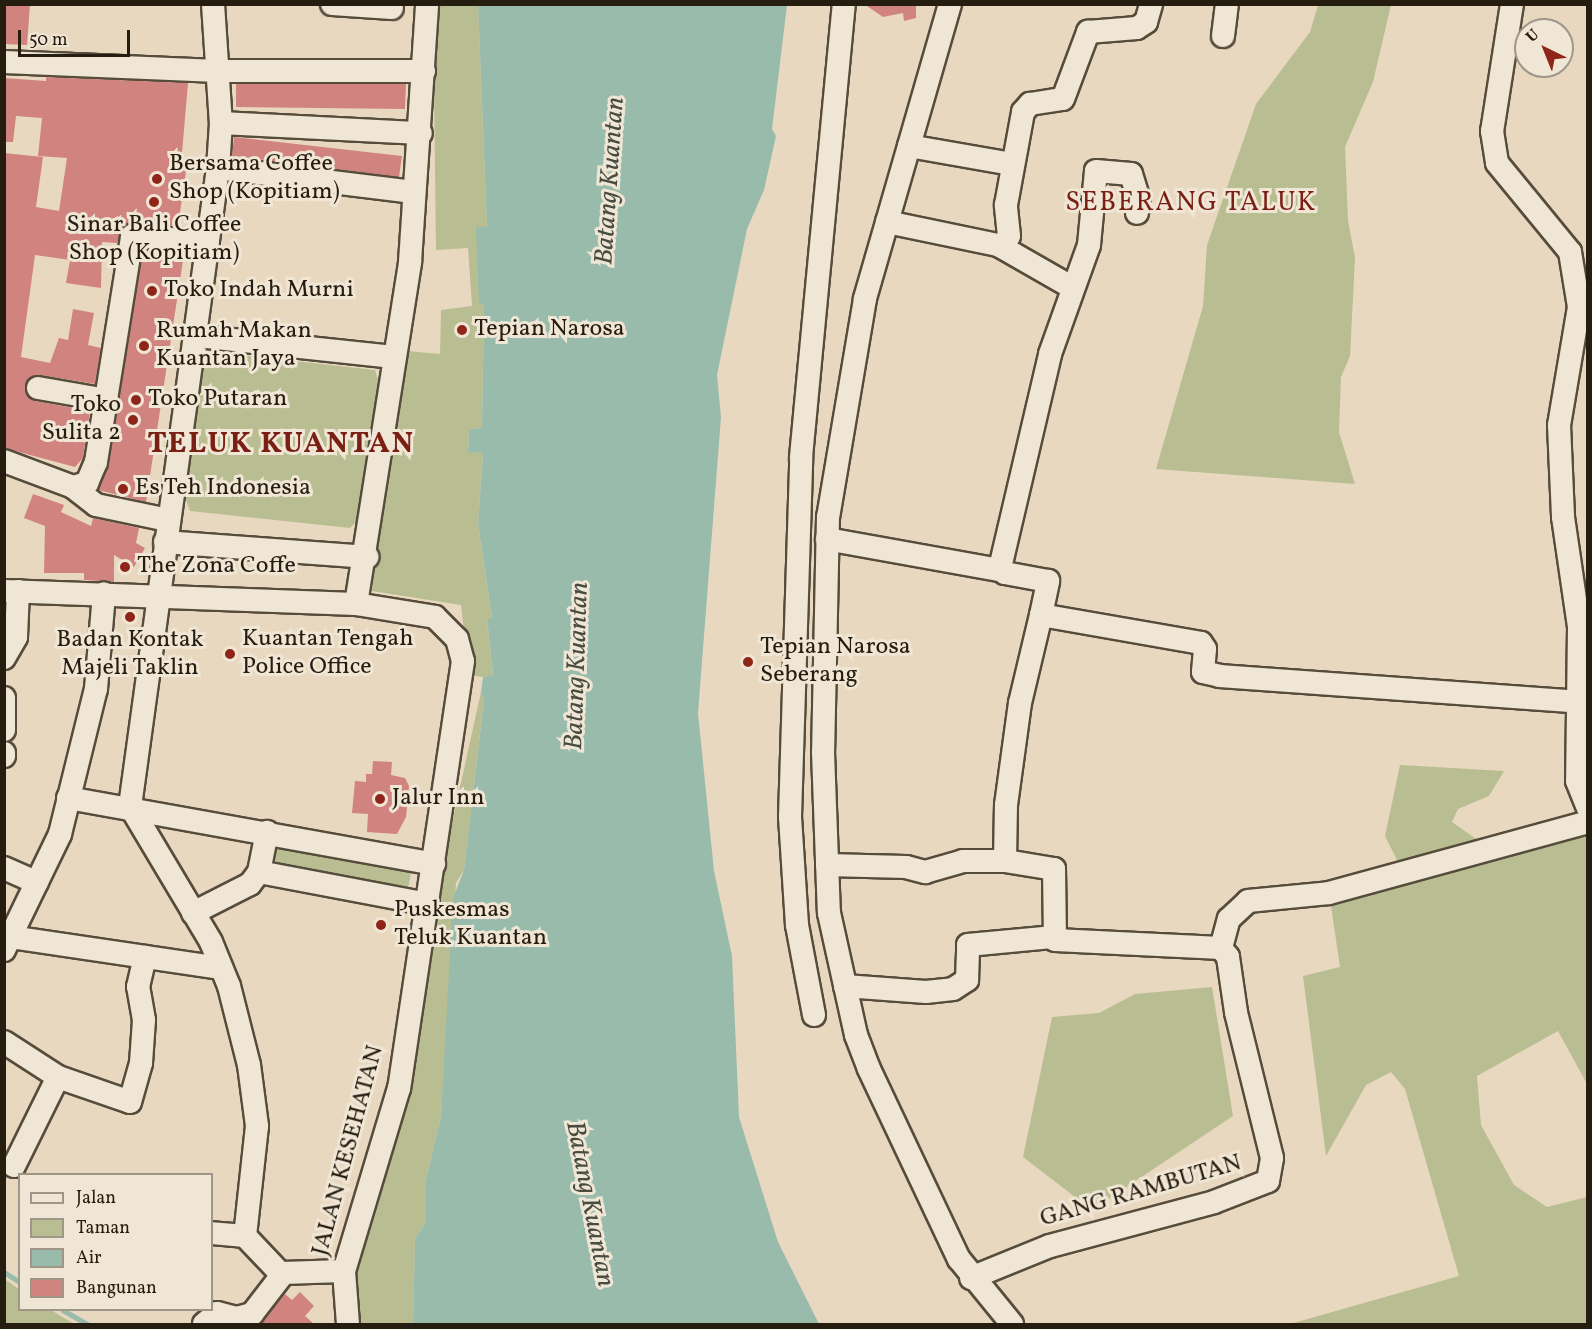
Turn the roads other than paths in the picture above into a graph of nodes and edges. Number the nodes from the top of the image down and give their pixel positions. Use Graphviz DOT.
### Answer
graph roads {
  1 [pos="213,4"];
  2 [pos="332,4"];
  3 [pos="427,4"];
  4 [pos="844,4"];
  5 [pos="950,4"];
  6 [pos="1151,4"];
  7 [pos="1227,4"];
  8 [pos="1512,4"];
  9 [pos="347,5"];
  10 [pos="392,8"];
  11 [pos="1223,36"];
  12 [pos="4,62"];
  13 [pos="218,71"];
  14 [pos="424,71"];
  15 [pos="221,123"];
  16 [pos="421,133"];
  17 [pos="909,146"];
  18 [pos="1012,164"];
  19 [pos="218,168"];
  20 [pos="414,192"];
  21 [pos="1137,213"];
  22 [pos="887,222"];
  23 [pos="208,242"];
  24 [pos="1002,247"];
  25 [pos="1073,288"];
  26 [pos="197,336"];
  27 [pos="392,357"];
  28 [pos="38,388"];
  29 [pos="107,400"];
  30 [pos="4,461"];
  31 [pos="73,487"];
  32 [pos="168,520"];
  33 [pos="827,539"];
  34 [pos="165,542"];
  35 [pos="367,557"];
  36 [pos="1000,570"];
  37 [pos="11,591"];
  38 [pos="104,593"];
  39 [pos="158,593"];
  40 [pos="356,604"];
  41 [pos="1041,615"];
  42 [pos="4,658"];
  43 [pos="4,698"];
  44 [pos="1580,702"];
  45 [pos="4,730"];
  46 [pos="68,798"];
  47 [pos="130,806"];
  48 [pos="1587,808"];
  49 [pos="1587,822"];
  50 [pos="267,832"];
  51 [pos="1005,861"];
  52 [pos="434,864"];
  53 [pos="827,865"];
  54 [pos="4,868"];
  55 [pos="259,872"];
  56 [pos="37,883"];
  57 [pos="428,904"];
  58 [pos="193,913"];
  59 [pos="1052,937"];
  60 [pos="7,941"];
  61 [pos="1221,948"];
  62 [pos="145,957"];
  63 [pos="221,968"];
  64 [pos="845,986"];
  65 [pos="814,1015"];
  66 [pos="4,1042"];
  67 [pos="58,1077"];
  68 [pos="17,1167"];
  69 [pos="213,1233"];
  70 [pos="245,1236"];
  71 [pos="344,1271"];
  72 [pos="282,1273"];
  73 [pos="971,1278"];
  74 [pos="204,1324"];
  75 [pos="348,1324"];
  76 [pos="1012,1324"];
  1 -- 13 [label="street"];
  2 -- 9 [label="street"];
  3 -- 14 [label="street"];
  4 -- 65 [label="street"];
  5 -- 17 [label="street"];
  6 -- 18 [label="street"];
  7 -- 11 [label="street"];
  8 -- 44 [label="street"];
  9 -- 10 [label="street"];
  12 -- 13 [label="street"];
  13 -- 14 [label="street"];
  13 -- 15 [label="street"];
  14 -- 16 [label="street"];
  15 -- 16 [label="street"];
  15 -- 19 [label="street"];
  16 -- 20 [label="street"];
  17 -- 18 [label="street"];
  17 -- 22 [label="street"];
  18 -- 24 [label="street"];
  19 -- 20 [label="street"];
  19 -- 23 [label="street"];
  20 -- 27 [label="street"];
  21 -- 25 [label="street"];
  22 -- 24 [label="street"];
  22 -- 33 [label="street"];
  23 -- 26 [label="street"];
  23 -- 29 [label="street"];
  24 -- 25 [label="street"];
  25 -- 36 [label="street"];
  26 -- 27 [label="street"];
  26 -- 32 [label="street"];
  27 -- 35 [label="street"];
  28 -- 29 [label="street"];
  29 -- 31 [label="street"];
  30 -- 31 [label="street"];
  31 -- 32 [label="street"];
  32 -- 34 [label="street"];
  33 -- 36 [label="street"];
  33 -- 53 [label="street"];
  34 -- 35 [label="street"];
  34 -- 39 [label="street"];
  35 -- 40 [label="street"];
  36 -- 41 [label="street"];
  37 -- 38 [label="street, JALAN KESEHATAN"];
  37 -- 42 [label="street"];
  38 -- 39 [label="street, JALAN KESEHATAN"];
  38 -- 46 [label="street"];
  39 -- 40 [label="street, JALAN KESEHATAN"];
  39 -- 47 [label="street"];
  40 -- 52 [label="street, JALAN KESEHATAN"];
  41 -- 44 [label="street"];
  41 -- 51 [label="street"];
  43 -- 45 [label="street"];
  44 -- 48 [label="street"];
  46 -- 47 [label="street"];
  46 -- 56 [label="street"];
  47 -- 50 [label="street"];
  47 -- 58 [label="street"];
  49 -- 61 [label="street"];
  50 -- 52 [label="street"];
  50 -- 55 [label="street"];
  51 -- 53 [label="street"];
  51 -- 59 [label="street"];
  52 -- 57 [label="street, JALAN KESEHATAN"];
  53 -- 64 [label="street"];
  54 -- 56 [label="street"];
  55 -- 57 [label="street"];
  55 -- 58 [label="street"];
  56 -- 60 [label="street"];
  57 -- 71 [label="street, JALAN KESEHATAN"];
  58 -- 63 [label="street"];
  59 -- 61 [label="street"];
  59 -- 64 [label="street"];
  60 -- 62 [label="street"];
  61 -- 73 [label="street, GANG RAMBUTAN"];
  62 -- 63 [label="street"];
  62 -- 67 [label="street"];
  63 -- 70 [label="street"];
  64 -- 73 [label="street"];
  66 -- 67 [label="street"];
  67 -- 68 [label="street"];
  69 -- 70 [label="street"];
  70 -- 72 [label="street"];
  71 -- 72 [label="street"];
  71 -- 75 [label="street, JALAN KESEHATAN"];
  72 -- 74 [label="street"];
  73 -- 76 [label="street"];
}
